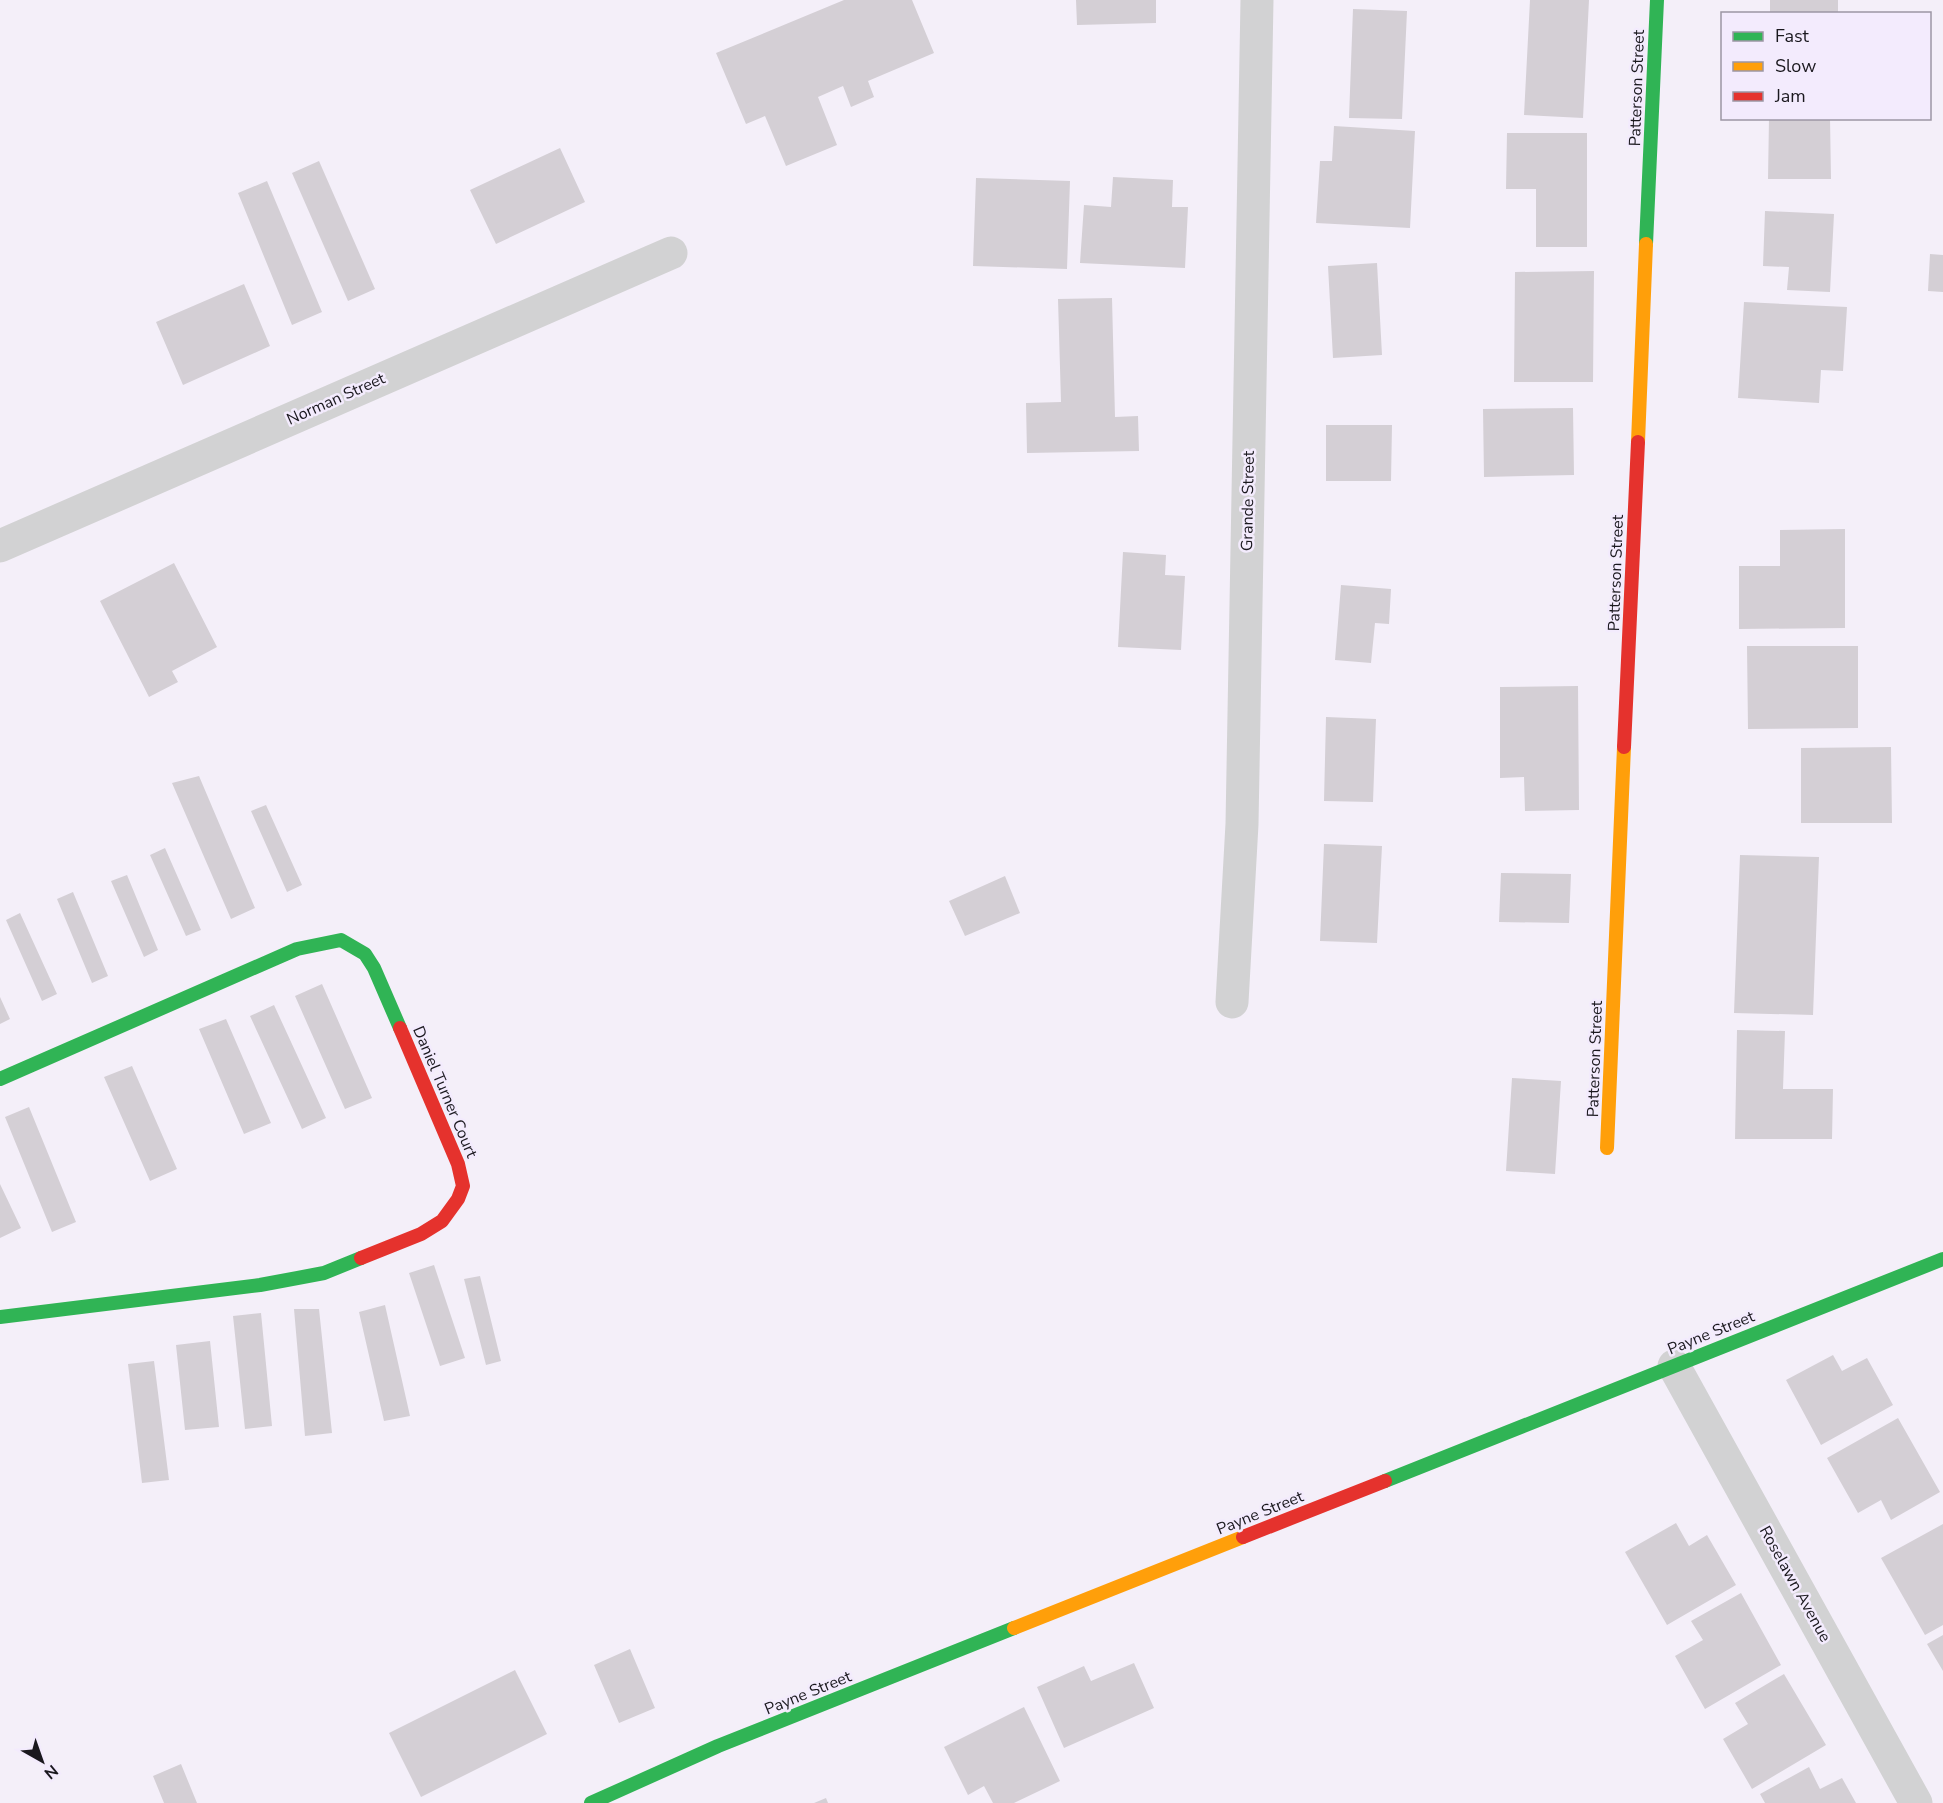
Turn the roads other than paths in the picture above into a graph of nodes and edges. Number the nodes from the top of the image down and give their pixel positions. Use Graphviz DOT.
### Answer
graph roads {
  1 [pos="1257,0"];
  2 [pos="1657,0"];
  3 [pos="671,253"];
  4 [pos="0,546"];
  5 [pos="1232,1002"];
  6 [pos="0,1079"];
  7 [pos="1607,1148"];
  8 [pos="1943,1259"];
  9 [pos="0,1317"];
  10 [pos="1674,1366"];
  11 [pos="591,1803"];
  12 [pos="1916,1803"];
  1 -- 5 [label="street, Grande Street"];
  2 -- 7 [label="street, Patterson Street"];
  3 -- 4 [label="street, Norman Street"];
  6 -- 9 [label="street, Daniel Turner Court"];
  8 -- 10 [label="street, Payne Street"];
  10 -- 11 [label="street, Payne Street"];
  10 -- 12 [label="street, Roselawn Avenue"];
}
